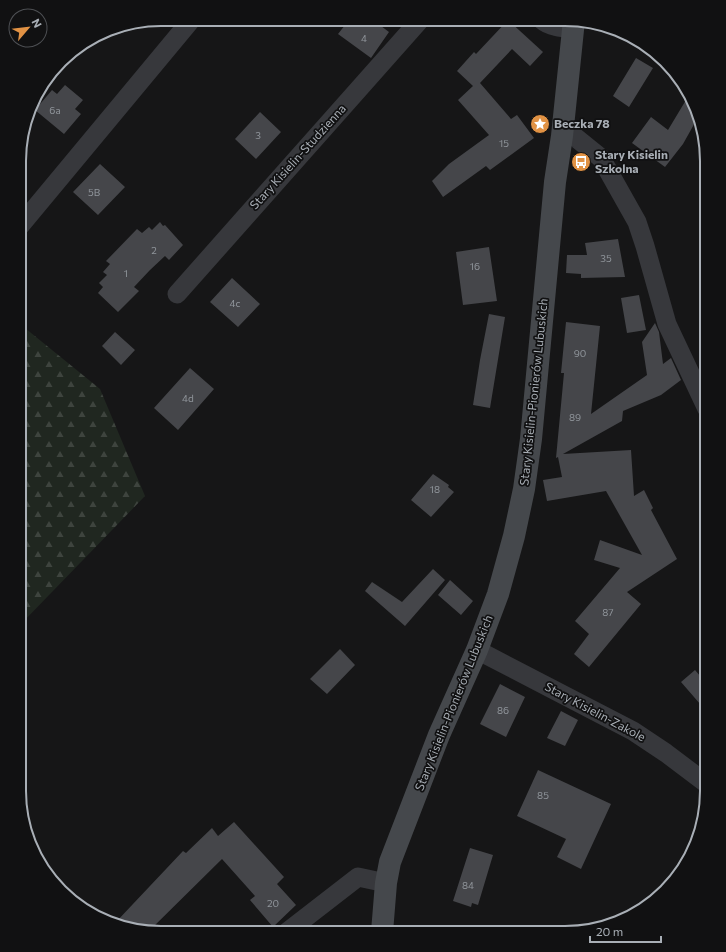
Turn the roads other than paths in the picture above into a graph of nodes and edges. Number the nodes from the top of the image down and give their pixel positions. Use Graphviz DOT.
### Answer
graph roads {
  1 [pos="186,26"];
  2 [pos="415,26"];
  3 [pos="573,26"];
  4 [pos="562,136"];
  5 [pos="26,219"];
  6 [pos="177,294"];
  7 [pos="700,394"];
  8 [pos="477,650"];
  9 [pos="700,779"];
  10 [pos="386,883"];
  11 [pos="295,926"];
  12 [pos="382,926"];
  1 -- 5 [label="street"];
  2 -- 6 [label="street, Stary Kisielin-Studzienna"];
  3 -- 4 [label="street, Stary Kisielin-Pionierów Lubuskich"];
  4 -- 7 [label="street"];
  4 -- 8 [label="street, Stary Kisielin-Pionierów Lubuskich"];
  8 -- 9 [label="street, Stary Kisielin-Zakole"];
  8 -- 10 [label="street, Stary Kisielin-Pionierów Lubuskich"];
  10 -- 11 [label="street"];
  10 -- 12 [label="street, Stary Kisielin-Pionierów Lubuskich"];
}
